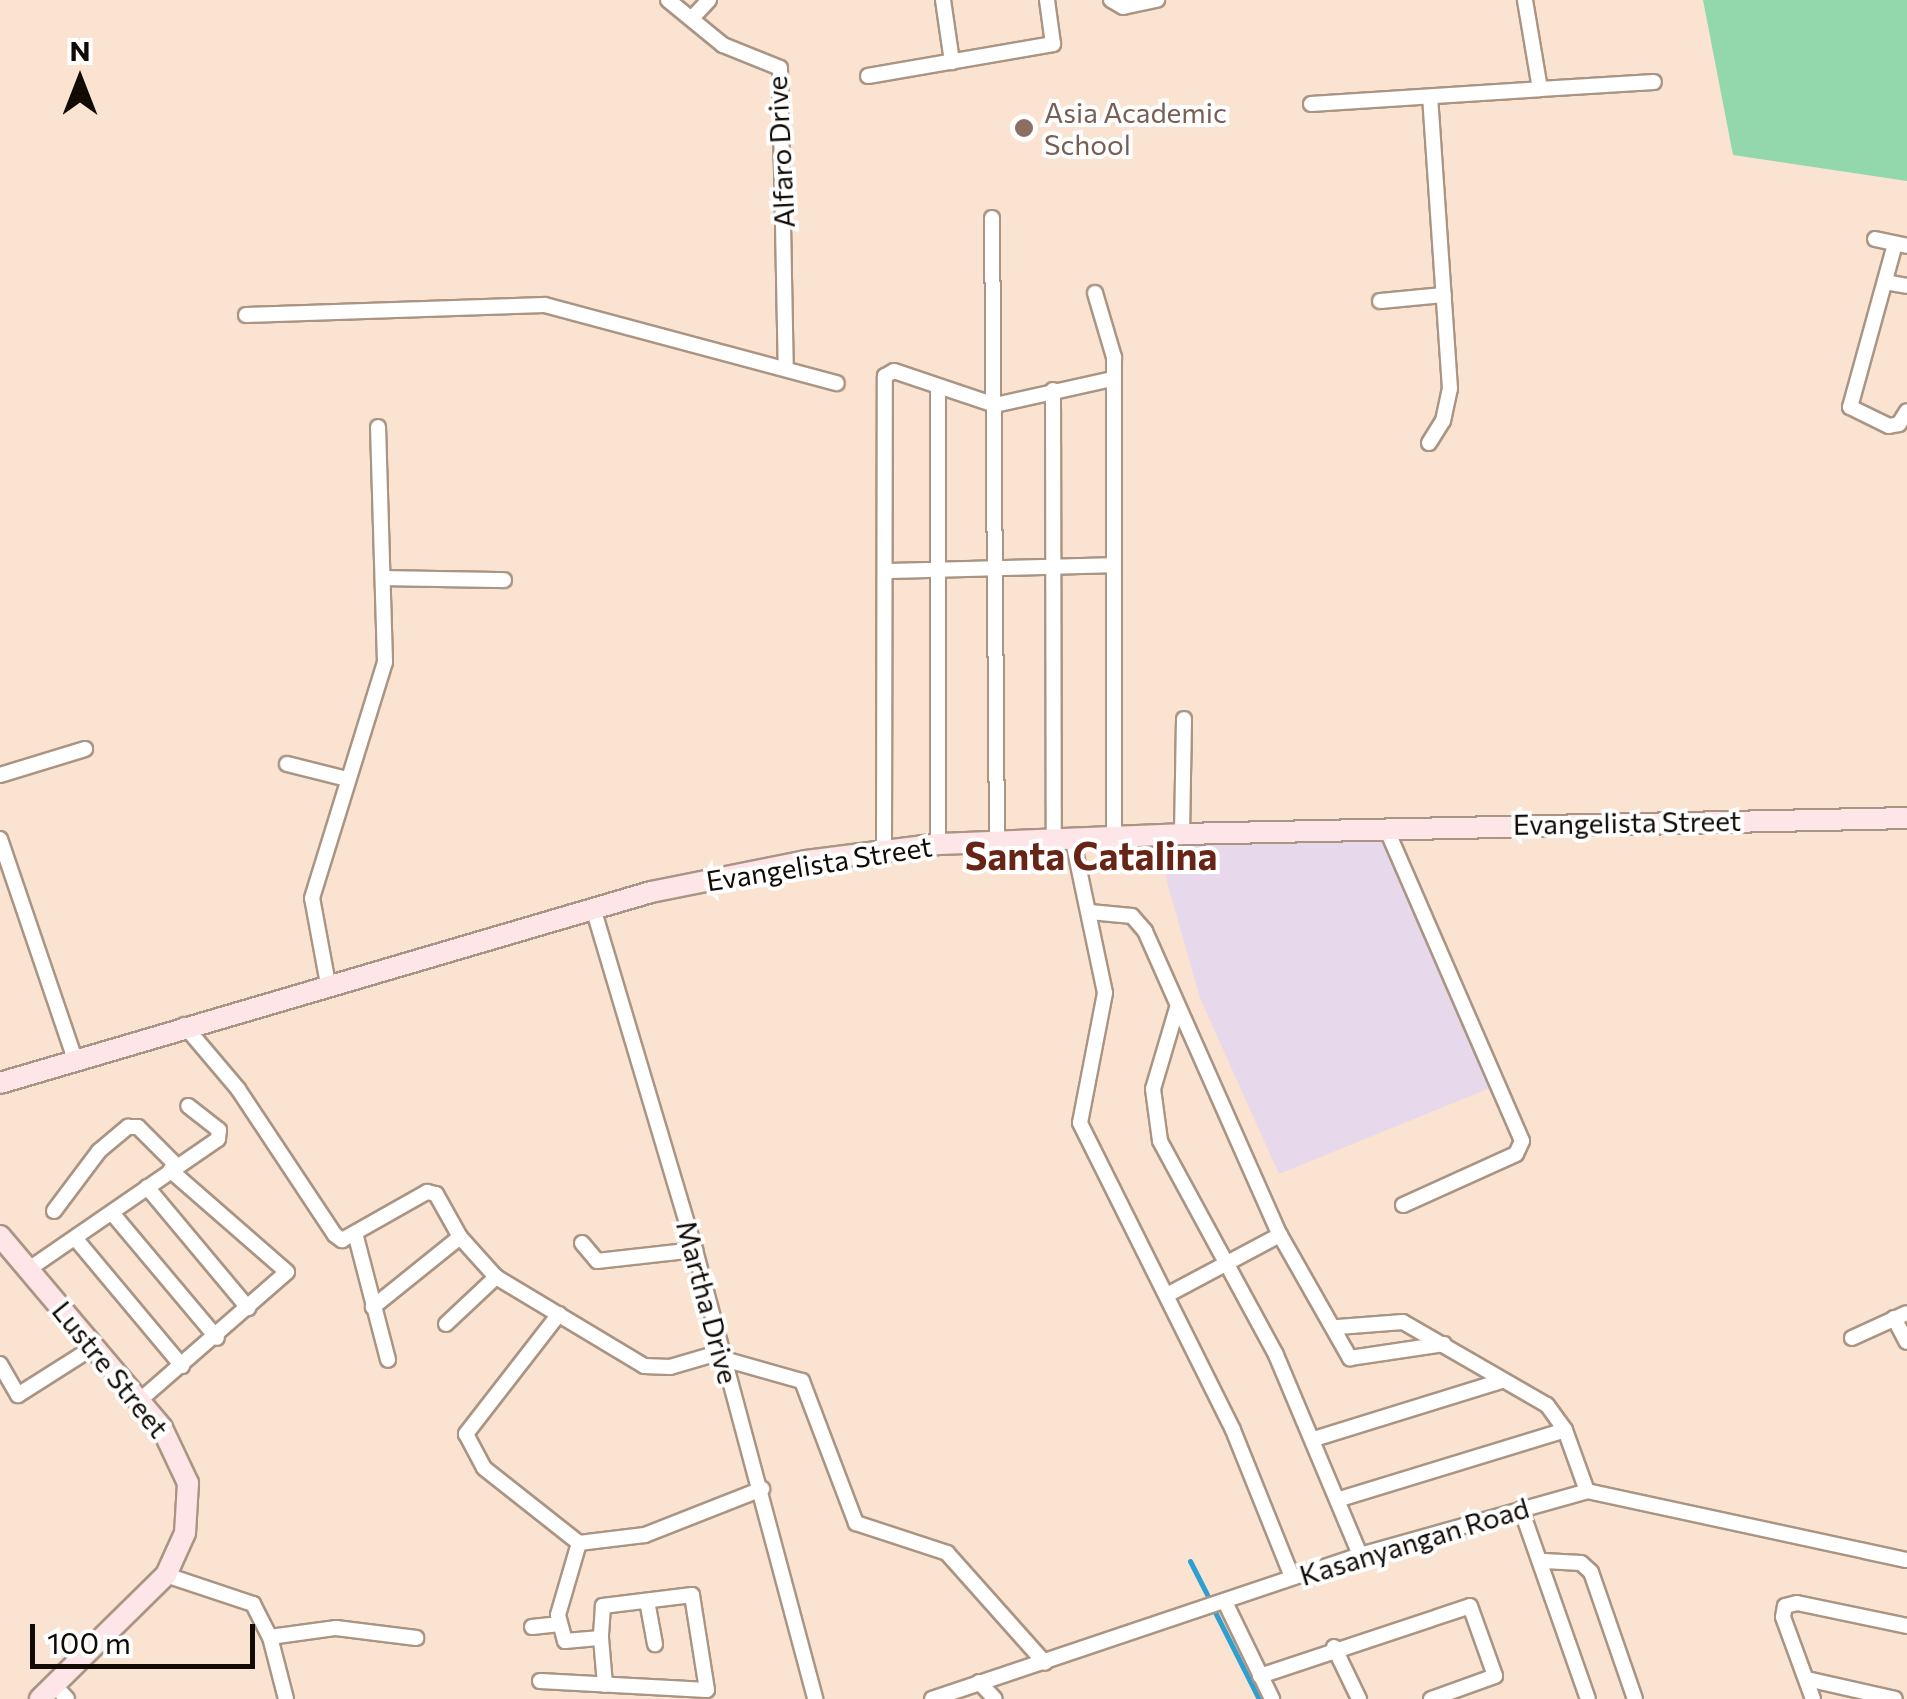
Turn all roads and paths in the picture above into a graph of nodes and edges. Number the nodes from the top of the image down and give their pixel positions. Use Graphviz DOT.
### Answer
graph roads {
  1 [pos="668,0"];
  2 [pos="709,0"];
  3 [pos="943,0"];
  4 [pos="1048,0"];
  5 [pos="1111,0"];
  6 [pos="1156,0"];
  7 [pos="1525,0"];
  8 [pos="694,16"];
  9 [pos="952,62"];
  10 [pos="868,76"];
  11 [pos="1654,82"];
  12 [pos="1540,89"];
  13 [pos="1430,98"];
  14 [pos="1310,104"];
  15 [pos="992,218"];
  16 [pos="1875,240"];
  17 [pos="1901,245"];
  18 [pos="1885,282"];
  19 [pos="1907,286"];
  20 [pos="1095,293"];
  21 [pos="1444,295"];
  22 [pos="1380,300"];
  23 [pos="246,316"];
  24 [pos="786,368"];
  25 [pos="1112,379"];
  26 [pos="838,383"];
  27 [pos="938,390"];
  28 [pos="1053,390"];
  29 [pos="996,406"];
  30 [pos="1907,410"];
  31 [pos="378,427"];
  32 [pos="1429,443"];
  33 [pos="1113,565"];
  34 [pos="1051,566"];
  35 [pos="994,567"];
  36 [pos="939,568"];
  37 [pos="887,571"];
  38 [pos="387,578"];
  39 [pos="504,580"];
  40 [pos="1184,718"];
  41 [pos="85,749"];
  42 [pos="287,764"];
  43 [pos="0,775"];
  44 [pos="347,779"];
  45 [pos="1907,818"];
  46 [pos="1386,828"];
  47 [pos="1182,834"];
  48 [pos="0,839"];
  49 [pos="1114,839"];
  50 [pos="1064,841"];
  51 [pos="997,843"];
  52 [pos="938,844"];
  53 [pos="884,852"];
  54 [pos="593,908"];
  55 [pos="1090,912"];
  56 [pos="328,984"];
  57 [pos="1177,1008"];
  58 [pos="184,1025"];
  59 [pos="75,1059"];
  60 [pos="0,1082"];
  61 [pos="188,1106"];
  62 [pos="173,1168"];
  63 [pos="147,1187"];
  64 [pos="1402,1205"];
  65 [pos="54,1210"];
  66 [pos="112,1212"];
  67 [pos="355,1233"];
  68 [pos="1280,1235"];
  69 [pos="0,1236"];
  70 [pos="75,1238"];
  71 [pos="460,1238"];
  72 [pos="582,1243"];
  73 [pos="695,1250"];
  74 [pos="1224,1264"];
  75 [pos="30,1269"];
  76 [pos="496,1276"];
  77 [pos="1167,1295"];
  78 [pos="373,1306"];
  79 [pos="248,1308"];
  80 [pos="559,1314"];
  81 [pos="1901,1316"];
  82 [pos="446,1324"];
  83 [pos="1338,1327"];
  84 [pos="216,1338"];
  85 [pos="1852,1338"];
  86 [pos="1907,1342"];
  87 [pos="1444,1344"];
  88 [pos="92,1348"];
  89 [pos="719,1356"];
  90 [pos="388,1360"];
  91 [pos="0,1364"];
  92 [pos="182,1366"];
  93 [pos="1502,1381"];
  94 [pos="138,1401"];
  95 [pos="1565,1430"];
  96 [pos="1314,1439"];
  97 [pos="762,1488"];
  98 [pos="1587,1491"];
  99 [pos="1340,1499"];
  100 [pos="1521,1509"];
  101 [pos="578,1543"];
  102 [pos="1360,1555"];
  103 [pos="1907,1560"];
  104 [pos="1544,1561"];
  105 [pos="166,1575"];
  106 [pos="1292,1577"];
  107 [pos="647,1601"];
  108 [pos="1226,1602"];
  109 [pos="560,1624"];
  110 [pos="1907,1626"];
  111 [pos="532,1627"];
  112 [pos="270,1636"];
  113 [pos="416,1638"];
  114 [pos="601,1638"];
  115 [pos="654,1644"];
  116 [pos="1334,1647"];
  117 [pos="1045,1662"];
  118 [pos="1260,1676"];
  119 [pos="1807,1679"];
  120 [pos="540,1681"];
  121 [pos="980,1682"];
  122 [pos="606,1685"];
  123 [pos="963,1694"];
  124 [pos="54,1695"];
  125 [pos="286,1699"];
  126 [pos="815,1699"];
  127 [pos="932,1699"];
  128 [pos="995,1699"];
  129 [pos="1272,1699"];
  130 [pos="1359,1699"];
  131 [pos="1431,1699"];
  132 [pos="1588,1699"];
  133 [pos="1635,1699"];
  134 [pos="1813,1699"];
  135 [pos="1895,1699"];
  1 -- 8 [label="street, Alfaro Drive"];
  2 -- 8 [label="street"];
  3 -- 9 [label="street"];
  4 -- 9 [label="street"];
  5 -- 6 [label="street"];
  7 -- 12 [label="street"];
  8 -- 24 [label="street, Alfaro Drive"];
  9 -- 10 [label="street"];
  11 -- 12 [label="street"];
  12 -- 13 [label="street"];
  13 -- 14 [label="street"];
  13 -- 21 [label="street"];
  15 -- 29 [label="street"];
  16 -- 17 [label="street"];
  17 -- 18 [label="street"];
  18 -- 19 [label="street"];
  18 -- 30 [label="street"];
  20 -- 25 [label="street"];
  21 -- 22 [label="street"];
  21 -- 32 [label="street"];
  23 -- 24 [label="street"];
  24 -- 26 [label="street"];
  25 -- 28 [label="street"];
  25 -- 33 [label="street"];
  27 -- 29 [label="street"];
  27 -- 36 [label="street"];
  27 -- 37 [label="street"];
  28 -- 29 [label="street"];
  28 -- 34 [label="street"];
  29 -- 35 [label="street"];
  31 -- 38 [label="street"];
  33 -- 34 [label="street"];
  33 -- 49 [label="street"];
  34 -- 35 [label="street"];
  34 -- 50 [label="street"];
  35 -- 36 [label="street"];
  35 -- 51 [label="street"];
  36 -- 37 [label="street"];
  36 -- 52 [label="street"];
  37 -- 53 [label="street"];
  38 -- 39 [label="street"];
  38 -- 44 [label="street"];
  40 -- 47 [label="street"];
  41 -- 43 [label="street"];
  42 -- 44 [label="street"];
  44 -- 56 [label="street"];
  45 -- 46 [label="main road, Evangelista Street"];
  46 -- 47 [label="main road, Evangelista Street"];
  46 -- 64 [label="street"];
  47 -- 49 [label="main road, Evangelista Street"];
  48 -- 59 [label="street"];
  49 -- 50 [label="main road, Evangelista Street"];
  50 -- 51 [label="main road, Evangelista Street"];
  50 -- 55 [label="street"];
  51 -- 52 [label="main road, Evangelista Street"];
  52 -- 53 [label="main road, Evangelista Street"];
  53 -- 54 [label="main road, Evangelista Street"];
  54 -- 56 [label="main road, Evangelista Street"];
  54 -- 73 [label="street, Martha Drive"];
  55 -- 57 [label="street"];
  55 -- 77 [label="street"];
  56 -- 58 [label="main road, Evangelista Street"];
  57 -- 68 [label="street"];
  57 -- 74 [label="street"];
  58 -- 59 [label="main road, Evangelista Street"];
  58 -- 67 [label="street"];
  59 -- 60 [label="main road, Evangelista Street"];
  61 -- 62 [label="street"];
  62 -- 63 [label="street"];
  62 -- 65 [label="street"];
  62 -- 79 [label="street"];
  63 -- 66 [label="street"];
  63 -- 79 [label="street"];
  66 -- 70 [label="street"];
  66 -- 84 [label="street"];
  67 -- 71 [label="street"];
  67 -- 78 [label="street"];
  68 -- 74 [label="street"];
  68 -- 83 [label="street"];
  69 -- 75 [label="main road, Lustre Street"];
  70 -- 75 [label="street"];
  70 -- 92 [label="street"];
  71 -- 76 [label="street"];
  71 -- 78 [label="street"];
  72 -- 73 [label="street"];
  73 -- 89 [label="street, Martha Drive"];
  74 -- 77 [label="street"];
  74 -- 96 [label="street"];
  75 -- 88 [label="main road, Lustre Street"];
  76 -- 80 [label="street"];
  76 -- 82 [label="street"];
  77 -- 106 [label="street"];
  78 -- 90 [label="street"];
  79 -- 84 [label="street"];
  80 -- 89 [label="street"];
  80 -- 101 [label="street"];
  81 -- 85 [label="street"];
  81 -- 86 [label="street"];
  83 -- 87 [label="street"];
  83 -- 87 [label="street"];
  84 -- 92 [label="street"];
  87 -- 93 [label="street"];
  88 -- 91 [label="street"];
  88 -- 94 [label="main road, Lustre Street"];
  89 -- 97 [label="street, Martha Drive"];
  89 -- 117 [label="street"];
  92 -- 94 [label="street"];
  93 -- 95 [label="street"];
  93 -- 96 [label="street"];
  94 -- 105 [label="main road, Lustre Street"];
  95 -- 98 [label="street"];
  95 -- 99 [label="street"];
  96 -- 99 [label="street"];
  97 -- 101 [label="street"];
  97 -- 126 [label="street, Martha Drive"];
  98 -- 100 [label="street, Kasanyangan Road"];
  98 -- 103 [label="street, Kasanyangan Road"];
  99 -- 102 [label="street"];
  100 -- 102 [label="street, Kasanyangan Road"];
  100 -- 104 [label="street"];
  101 -- 109 [label="street"];
  102 -- 106 [label="street, Kasanyangan Road"];
  104 -- 132 [label="street"];
  104 -- 133 [label="street"];
  105 -- 112 [label="street"];
  105 -- 124 [label="main road, Lustre Street"];
  106 -- 108 [label="street, Kasanyangan Road"];
  107 -- 114 [label="street"];
  107 -- 115 [label="street"];
  107 -- 122 [label="street"];
  108 -- 117 [label="street, Kasanyangan Road"];
  108 -- 118 [label="street"];
  109 -- 111 [label="street"];
  109 -- 114 [label="street"];
  110 -- 119 [label="street"];
  112 -- 113 [label="street"];
  112 -- 125 [label="street"];
  114 -- 122 [label="street"];
  116 -- 118 [label="street"];
  116 -- 130 [label="street"];
  116 -- 131 [label="street"];
  117 -- 121 [label="street, Kasanyangan Road"];
  118 -- 129 [label="street"];
  119 -- 134 [label="street"];
  119 -- 135 [label="street"];
  120 -- 122 [label="street"];
  121 -- 123 [label="street, Kasanyangan Road"];
  121 -- 128 [label="street"];
  123 -- 127 [label="street, Kasanyangan Road"];
}
